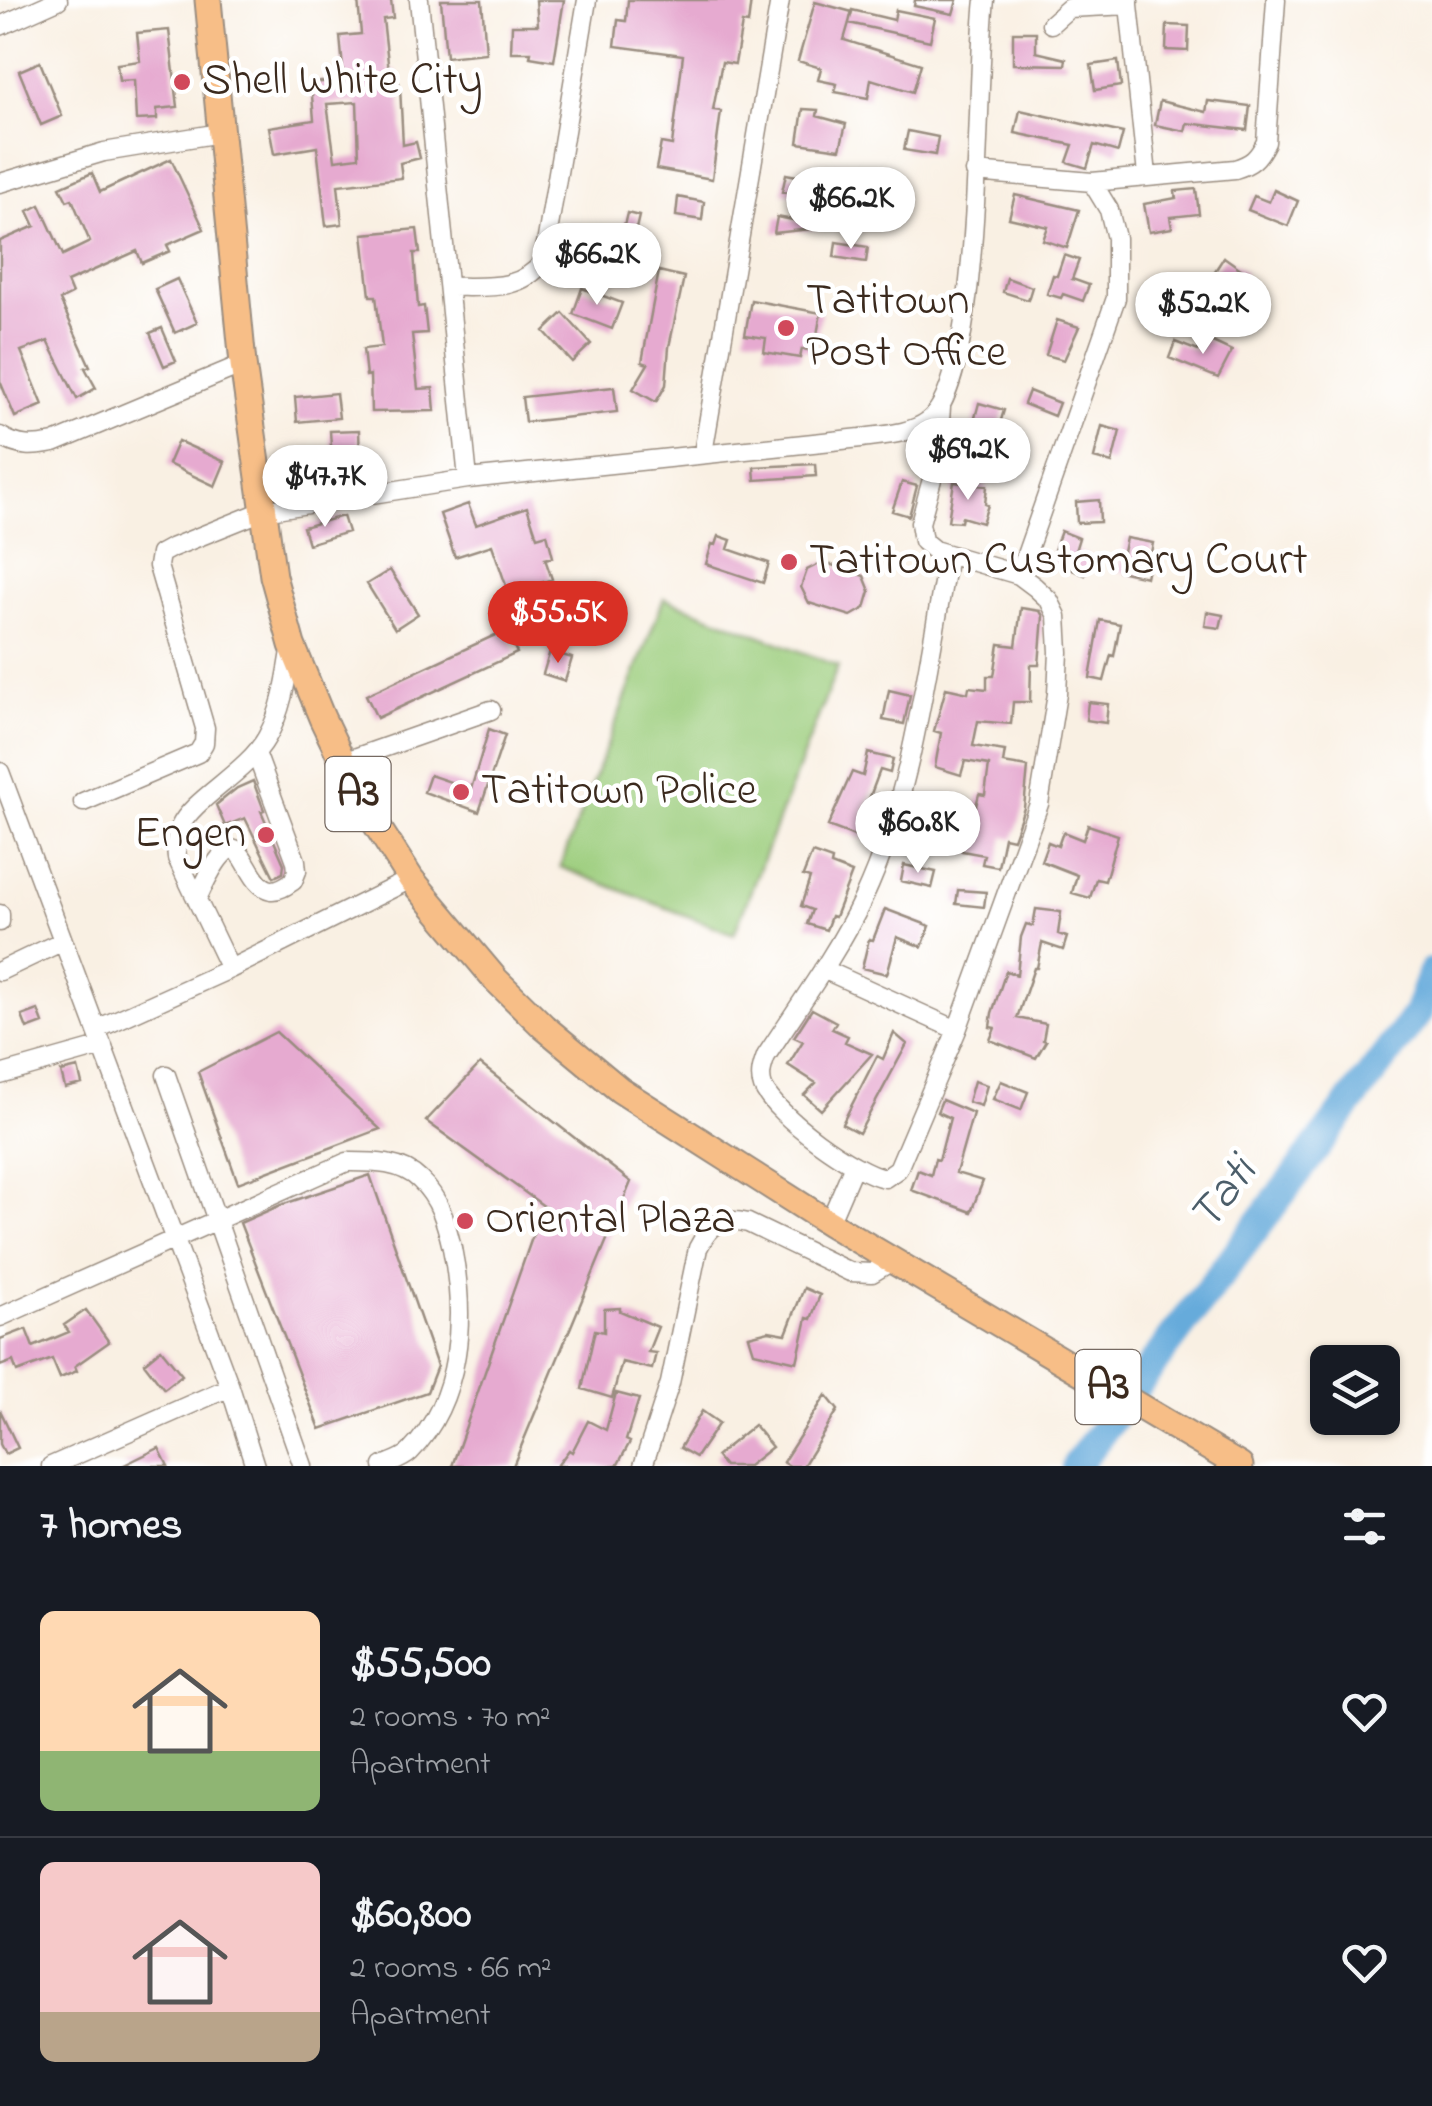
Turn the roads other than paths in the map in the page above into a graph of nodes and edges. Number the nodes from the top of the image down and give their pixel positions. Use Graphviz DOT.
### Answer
graph roads {
  1 [pos="58,0"];
  2 [pos="208,0"];
  3 [pos="419,0"];
  4 [pos="588,0"];
  5 [pos="780,0"];
  6 [pos="984,0"];
  7 [pos="1276,0"];
  8 [pos="1129,2"];
  9 [pos="1051,24"];
  10 [pos="0,26"];
  11 [pos="220,133"];
  12 [pos="975,172"];
  13 [pos="1147,175"];
  14 [pos="1092,182"];
  15 [pos="0,183"];
  16 [pos="450,286"];
  17 [pos="243,364"];
  18 [pos="941,406"];
  19 [pos="0,436"];
  20 [pos="702,453"];
  21 [pos="468,479"];
  22 [pos="264,511"];
  23 [pos="948,556"];
  24 [pos="1019,575"];
  25 [pos="292,644"];
  26 [pos="491,710"];
  27 [pos="256,753"];
  28 [pos="344,762"];
  29 [pos="0,772"];
  30 [pos="82,802"];
  31 [pos="8,821"];
  32 [pos="410,880"];
  33 [pos="197,899"];
  34 [pos="0,914"];
  35 [pos="0,922"];
  36 [pos="63,941"];
  37 [pos="230,968"];
  38 [pos="823,969"];
  39 [pos="0,971"];
  40 [pos="957,1030"];
  41 [pos="100,1037"];
  42 [pos="0,1075"];
  43 [pos="166,1076"];
  44 [pos="854,1164"];
  45 [pos="215,1220"];
  46 [pos="829,1223"];
  47 [pos="175,1238"];
  48 [pos="892,1261"];
  49 [pos="0,1317"];
  50 [pos="230,1388"];
  51 [pos="51,1466"];
  52 [pos="255,1466"];
  53 [pos="303,1466"];
  54 [pos="383,1466"];
  55 [pos="643,1466"];
  56 [pos="1240,1466"];
  1 -- 10 [label="street"];
  2 -- 11 [label="highway, A3"];
  3 -- 16 [label="street"];
  4 -- 16 [label="street"];
  5 -- 20 [label="street"];
  6 -- 12 [label="street"];
  7 -- 13 [label="street"];
  8 -- 9 [label="street"];
  8 -- 13 [label="street"];
  11 -- 15 [label="street"];
  11 -- 17 [label="highway, A3"];
  12 -- 14 [label="street"];
  12 -- 18 [label="street"];
  13 -- 14 [label="street"];
  14 -- 24 [label="street"];
  16 -- 21 [label="street"];
  17 -- 19 [label="street"];
  17 -- 22 [label="highway, A3"];
  18 -- 20 [label="street"];
  18 -- 23 [label="street"];
  20 -- 21 [label="street"];
  21 -- 22 [label="street"];
  22 -- 25 [label="highway, A3"];
  22 -- 30 [label="street"];
  23 -- 24 [label="street"];
  23 -- 38 [label="street"];
  24 -- 40 [label="street"];
  25 -- 27 [label="street"];
  25 -- 28 [label="highway, A3"];
  26 -- 28 [label="street"];
  27 -- 33 [label="street"];
  27 -- 33 [label="street"];
  28 -- 32 [label="highway, A3"];
  29 -- 31 [label="street"];
  31 -- 36 [label="street"];
  32 -- 37 [label="street"];
  32 -- 46 [label="highway, A3"];
  33 -- 37 [label="street"];
  34 -- 35 [label="street"];
  36 -- 39 [label="street"];
  36 -- 41 [label="street"];
  37 -- 41 [label="street"];
  38 -- 40 [label="street"];
  38 -- 44 [label="street"];
  40 -- 44 [label="street"];
  41 -- 42 [label="street"];
  41 -- 47 [label="street"];
  43 -- 45 [label="street"];
  44 -- 46 [label="street"];
  45 -- 47 [label="street"];
  45 -- 53 [label="street"];
  45 -- 54 [label="street"];
  46 -- 48 [label="highway, A3"];
  47 -- 49 [label="street"];
  47 -- 50 [label="street"];
  48 -- 55 [label="street"];
  48 -- 56 [label="highway, A3"];
  50 -- 51 [label="street"];
  50 -- 52 [label="street"];
}
